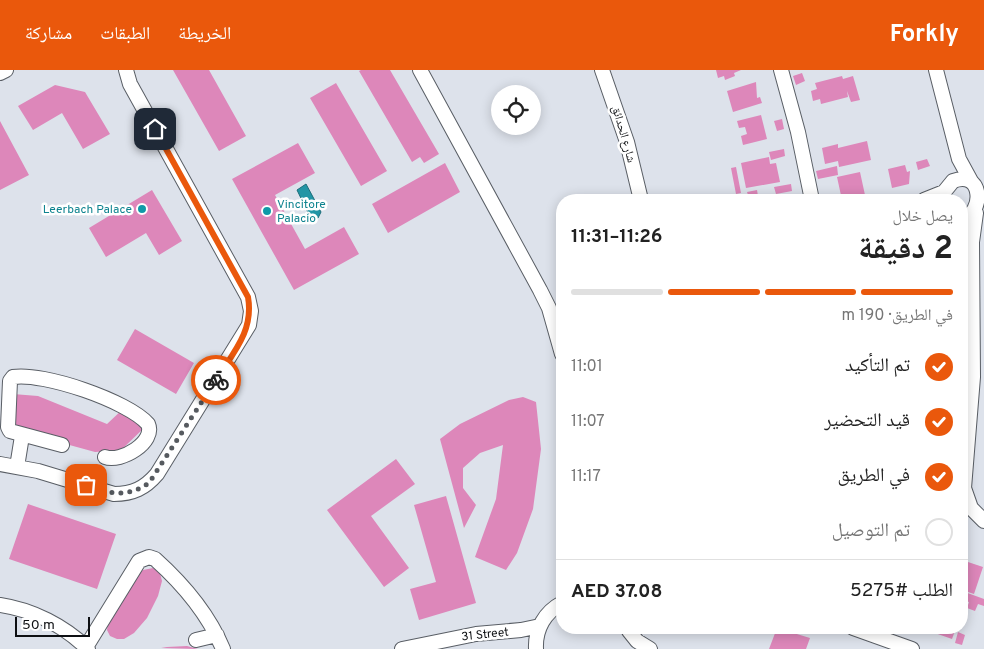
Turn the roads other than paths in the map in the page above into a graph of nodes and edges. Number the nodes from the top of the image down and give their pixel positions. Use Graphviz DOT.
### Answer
graph roads {
  1 [pos="6,70"];
  2 [pos="117,70"];
  3 [pos="126,70"];
  4 [pos="420,70"];
  5 [pos="602,70"];
  6 [pos="781,70"];
  7 [pos="936,70"];
  8 [pos="0,73"];
  9 [pos="130,84"];
  10 [pos="950,127"];
  11 [pos="977,182"];
  12 [pos="945,192"];
  13 [pos="640,194"];
  14 [pos="811,194"];
  15 [pos="976,208"];
  16 [pos="968,259"];
  17 [pos="972,278"];
  18 [pos="556,333"];
  19 [pos="22,436"];
  20 [pos="968,440"];
  21 [pos="62,445"];
  22 [pos="105,457"];
  23 [pos="0,464"];
  24 [pos="17,467"];
  25 [pos="968,502"];
  26 [pos="984,521"];
  27 [pos="0,605"];
  28 [pos="556,606"];
  29 [pos="540,626"];
  30 [pos="629,634"];
  31 [pos="632,634"];
  32 [pos="870,634"];
  33 [pos="217,635"];
  34 [pos="196,640"];
  35 [pos="87,648"];
  36 [pos="223,649"];
  37 [pos="402,649"];
  38 [pos="536,649"];
  39 [pos="631,649"];
  40 [pos="650,649"];
  41 [pos="912,649"];
  1 -- 8 [label="street"];
  2 -- 9 [label="street"];
  3 -- 9 [label="street"];
  4 -- 18 [label="street"];
  5 -- 13 [label="street, شارع الحدائق"];
  6 -- 14 [label="street"];
  7 -- 10 [label="street"];
  9 -- 24 [label="street"];
  10 -- 11 [label="street"];
  10 -- 12 [label="street"];
  11 -- 12 [label="street"];
  11 -- 15 [label="street"];
  15 -- 17 [label="street"];
  16 -- 17 [label="street"];
  17 -- 20 [label="street"];
  19 -- 21 [label="street"];
  19 -- 22 [label="street"];
  19 -- 24 [label="street"];
  23 -- 24 [label="street"];
  25 -- 26 [label="street"];
  27 -- 35 [label="street"];
  28 -- 29 [label="street"];
  29 -- 37 [label="street, 31 Street"];
  29 -- 38 [label="street"];
  30 -- 39 [label="street"];
  31 -- 40 [label="street"];
  32 -- 41 [label="street"];
  33 -- 34 [label="street"];
  33 -- 35 [label="street"];
  33 -- 36 [label="street"];
}
